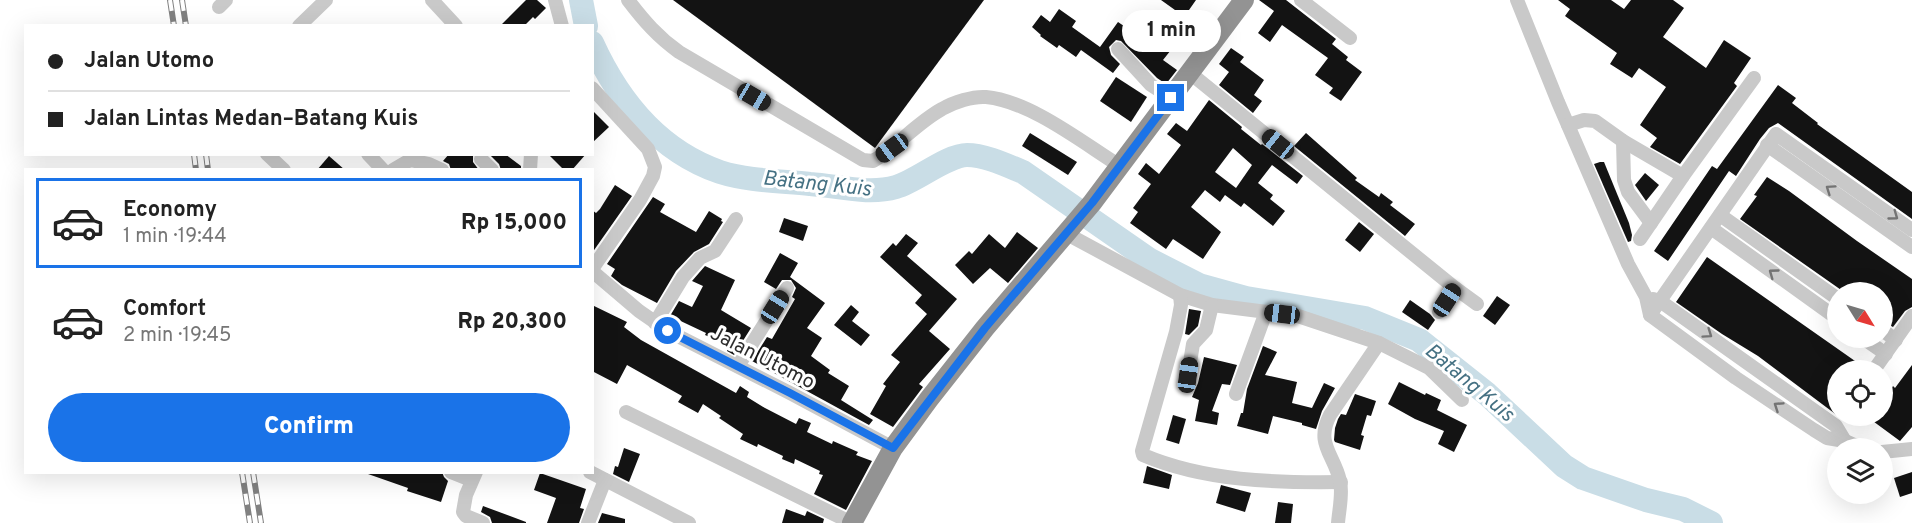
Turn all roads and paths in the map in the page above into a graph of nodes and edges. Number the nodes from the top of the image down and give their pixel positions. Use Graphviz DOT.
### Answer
graph roads {
  1 [pos="326,0"];
  2 [pos="432,0"];
  3 [pos="555,0"];
  4 [pos="628,0"];
  5 [pos="1244,0"];
  6 [pos="1300,0"];
  7 [pos="1517,0"];
  8 [pos="301,24"];
  9 [pos="454,24"];
  10 [pos="561,24"];
  11 [pos="1350,38"];
  12 [pos="1118,49"];
  13 [pos="1190,73"];
  14 [pos="1754,78"];
  15 [pos="594,90"];
  16 [pos="1171,98"];
  17 [pos="1568,125"];
  18 [pos="1623,141"];
  19 [pos="269,156"];
  20 [pos="370,156"];
  21 [pos="481,159"];
  22 [pos="1120,166"];
  23 [pos="282,168"];
  24 [pos="381,168"];
  25 [pos="396,168"];
  26 [pos="438,168"];
  27 [pos="490,168"];
  28 [pos="1683,176"];
  29 [pos="1861,201"];
  30 [pos="1720,215"];
  31 [pos="736,219"];
  32 [pos="1651,223"];
  33 [pos="1072,228"];
  34 [pos="1711,228"];
  35 [pos="1912,230"];
  36 [pos="1640,239"];
  37 [pos="1912,247"];
  38 [pos="594,267"];
  39 [pos="594,272"];
  40 [pos="1810,279"];
  41 [pos="787,288"];
  42 [pos="1455,288"];
  43 [pos="1827,291"];
  44 [pos="1801,293"];
  45 [pos="1180,295"];
  46 [pos="1653,299"];
  47 [pos="1477,304"];
  48 [pos="1212,305"];
  49 [pos="1827,311"];
  50 [pos="1266,312"];
  51 [pos="1439,312"];
  52 [pos="1912,316"];
  53 [pos="655,323"];
  54 [pos="1893,338"];
  55 [pos="1896,340"];
  56 [pos="1379,343"];
  57 [pos="1877,348"];
  58 [pos="1886,354"];
  59 [pos="1882,360"];
  60 [pos="738,366"];
  61 [pos="1753,366"];
  62 [pos="1188,375"];
  63 [pos="1741,382"];
  64 [pos="1236,394"];
  65 [pos="1462,400"];
  66 [pos="626,412"];
  67 [pos="1827,413"];
  68 [pos="1836,426"];
  69 [pos="1827,438"];
  70 [pos="893,448"];
  71 [pos="1912,449"];
  72 [pos="1893,451"];
  73 [pos="594,474"];
  74 [pos="474,476"];
  75 [pos="605,480"];
  76 [pos="1341,482"];
  77 [pos="483,523"];
  78 [pos="588,523"];
  79 [pos="689,523"];
  80 [pos="852,523"];
  81 [pos="1338,523"];
  1 -- 8 [label="street"];
  2 -- 9 [label="street"];
  3 -- 10 [label="street"];
  4 -- 22 [label="street"];
  5 -- 13 [label="highway"];
  6 -- 11 [label="street"];
  7 -- 17 [label="street"];
  12 -- 16 [label="street"];
  13 -- 16 [label="highway"];
  13 -- 42 [label="street"];
  14 -- 28 [label="street"];
  15 -- 38 [label="street"];
  16 -- 22 [label="highway"];
  17 -- 18 [label="street"];
  17 -- 46 [label="street"];
  18 -- 28 [label="street"];
  18 -- 32 [label="street"];
  19 -- 23 [label="street"];
  20 -- 24 [label="street"];
  21 -- 27 [label="street"];
  22 -- 33 [label="highway"];
  25 -- 26 [label="street"];
  28 -- 32 [label="street"];
  29 -- 30 [label="street"];
  29 -- 35 [label="street, one-way"];
  29 -- 37 [label="street"];
  30 -- 34 [label="street"];
  30 -- 40 [label="street"];
  31 -- 53 [label="street"];
  32 -- 36 [label="street"];
  33 -- 45 [label="street"];
  33 -- 70 [label="highway"];
  44 -- 34 [label="street, one-way"];
  34 -- 46 [label="street"];
  39 -- 53 [label="street, Jalan Utomo"];
  40 -- 43 [label="street"];
  40 -- 44 [label="street"];
  41 -- 60 [label="street"];
  42 -- 47 [label="street"];
  42 -- 51 [label="street"];
  44 -- 49 [label="street"];
  45 -- 48 [label="street"];
  45 -- 76 [label="street"];
  46 -- 61 [label="street, one-way"];
  46 -- 63 [label="street"];
  48 -- 50 [label="street"];
  48 -- 62 [label="street"];
  50 -- 56 [label="street"];
  50 -- 64 [label="street"];
  52 -- 55 [label="street"];
  53 -- 60 [label="street, Jalan Utomo"];
  54 -- 55 [label="street"];
  55 -- 58 [label="street"];
  56 -- 65 [label="street"];
  56 -- 76 [label="street"];
  57 -- 58 [label="street"];
  58 -- 59 [label="street"];
  60 -- 70 [label="street, Jalan Utomo"];
  61 -- 63 [label="street"];
  61 -- 67 [label="street"];
  69 -- 63 [label="street, one-way"];
  66 -- 80 [label="street"];
  68 -- 69 [label="street"];
  70 -- 80 [label="highway"];
  71 -- 72 [label="street"];
  73 -- 75 [label="street"];
  74 -- 77 [label="street"];
  75 -- 78 [label="street"];
  75 -- 79 [label="street"];
  76 -- 81 [label="street"];
}
